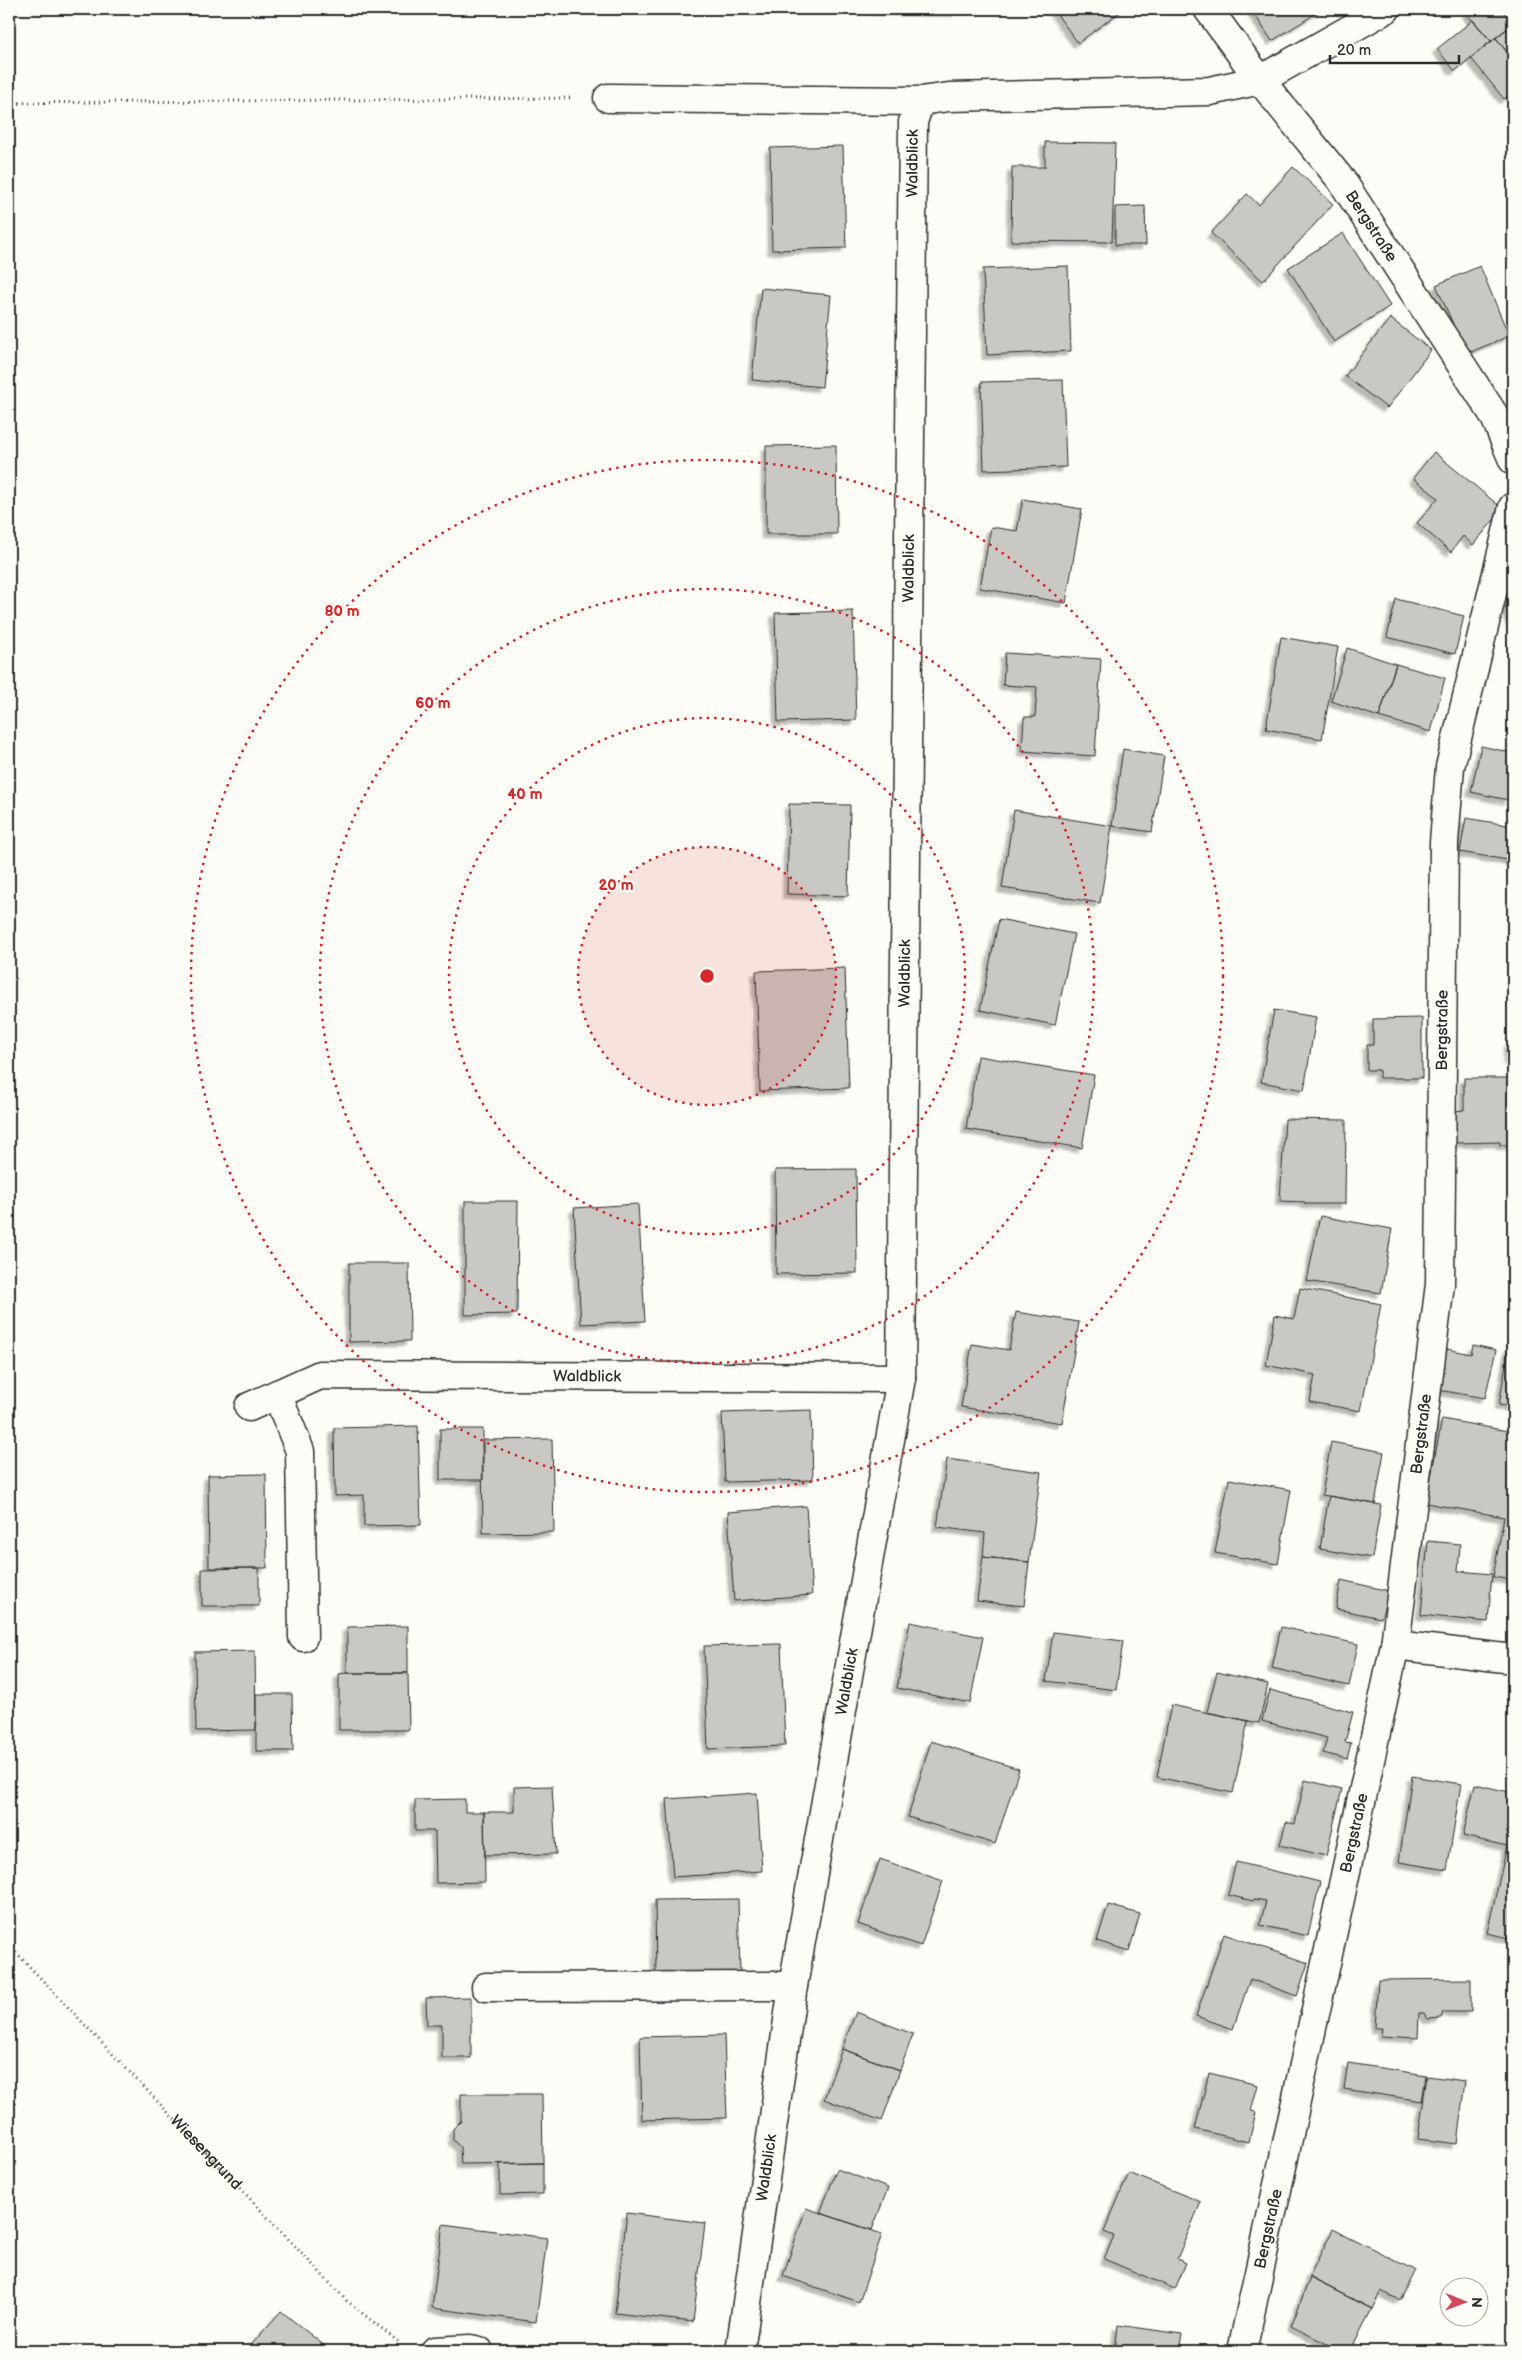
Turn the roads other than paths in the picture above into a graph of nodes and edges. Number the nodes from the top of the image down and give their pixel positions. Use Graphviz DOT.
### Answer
graph roads {
  1 [pos="1208,9"];
  2 [pos="1386,9"];
  3 [pos="1260,80"];
  4 [pos="608,98"];
  5 [pos="920,102"];
  6 [pos="1513,460"];
  7 [pos="1513,507"];
  8 [pos="901,1378"];
  9 [pos="277,1394"];
  10 [pos="248,1407"];
  11 [pos="303,1638"];
  12 [pos="1395,1645"];
  13 [pos="1513,1659"];
  14 [pos="793,1986"];
  15 [pos="486,1988"];
  16 [pos="435,2351"];
  17 [pos="479,2351"];
  18 [pos="740,2351"];
  19 [pos="1242,2351"];
  1 -- 3 [label="street, Bergstraße"];
  2 -- 3 [label="street"];
  3 -- 5 [label="street"];
  3 -- 6 [label="street, Bergstraße"];
  4 -- 5 [label="street"];
  5 -- 8 [label="street, Waldblick"];
  7 -- 12 [label="street, Bergstraße"];
  8 -- 9 [label="street, Waldblick"];
  8 -- 14 [label="street, Waldblick"];
  9 -- 10 [label="street, Waldblick"];
  9 -- 11 [label="street"];
  12 -- 13 [label="street"];
  12 -- 19 [label="street, Bergstraße"];
  14 -- 15 [label="street"];
  14 -- 18 [label="street, Waldblick"];
  16 -- 17 [label="street"];
}
